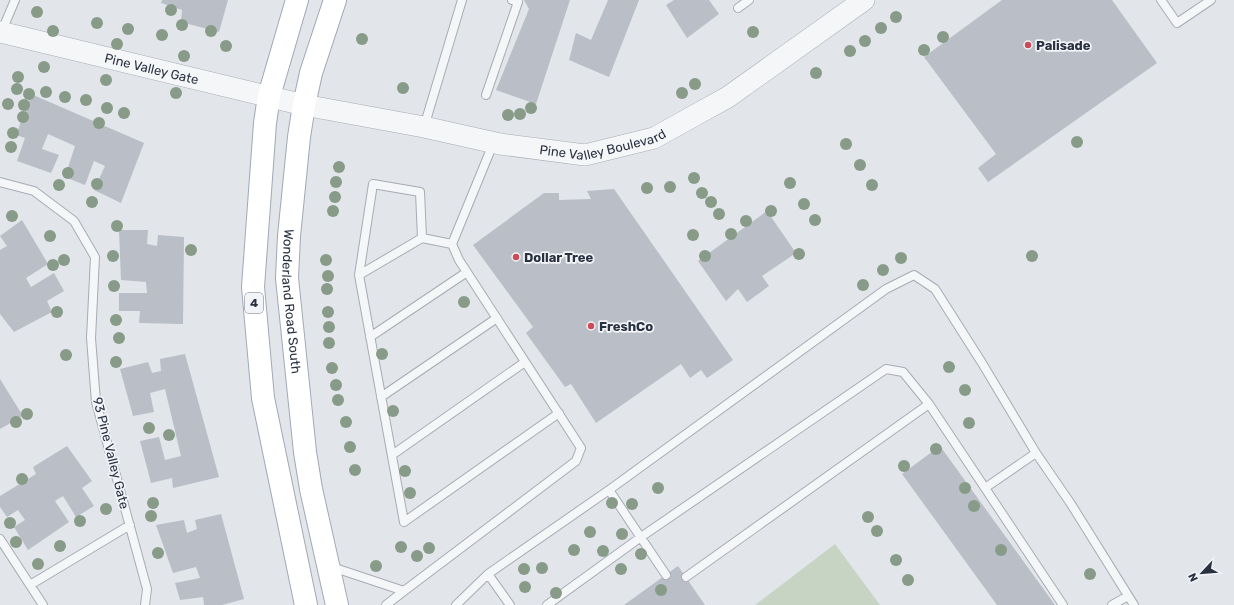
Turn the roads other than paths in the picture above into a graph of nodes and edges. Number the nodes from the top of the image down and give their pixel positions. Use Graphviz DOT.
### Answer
graph roads {
  1 [pos="15,0"];
  2 [pos="297,0"];
  3 [pos="335,0"];
  4 [pos="462,0"];
  5 [pos="512,0"];
  6 [pos="749,0"];
  7 [pos="864,0"];
  8 [pos="1161,0"];
  9 [pos="1211,0"];
  10 [pos="738,8"];
  11 [pos="0,34"];
  12 [pos="486,95"];
  13 [pos="270,96"];
  14 [pos="304,105"];
  15 [pos="424,127"];
  16 [pos="493,143"];
  17 [pos="0,182"];
  18 [pos="422,238"];
  19 [pos="452,244"];
  20 [pos="467,272"];
  21 [pos="359,275"];
  22 [pos="497,318"];
  23 [pos="370,336"];
  24 [pos="525,362"];
  25 [pos="381,396"];
  26 [pos="929,404"];
  27 [pos="559,413"];
  28 [pos="1036,453"];
  29 [pos="392,455"];
  30 [pos="985,488"];
  31 [pos="609,490"];
  32 [pos="130,525"];
  33 [pos="641,537"];
  34 [pos="0,539"];
  35 [pos="328,566"];
  36 [pos="488,574"];
  37 [pos="666,575"];
  38 [pos="686,578"];
  39 [pos="30,585"];
  40 [pos="404,591"];
  41 [pos="1128,596"];
  42 [pos="43,605"];
  43 [pos="145,605"];
  44 [pos="306,605"];
  45 [pos="337,605"];
  46 [pos="386,605"];
  47 [pos="456,605"];
  48 [pos="510,605"];
  49 [pos="547,605"];
  50 [pos="1063,605"];
  51 [pos="1112,605"];
  52 [pos="1134,605"];
  1 -- 11 [label="lane"];
  2 -- 13 [label="main road, 4"];
  3 -- 14 [label="main road, Wonderland Road South"];
  4 -- 15 [label="lane"];
  5 -- 12 [label="lane"];
  6 -- 10 [label="lane"];
  7 -- 16 [label="street, Pine Valley Boulevard"];
  8 -- 9 [label="lane"];
  11 -- 13 [label="street, Pine Valley Gate"];
  13 -- 14 [label="street, Pine Valley Gate"];
  13 -- 44 [label="main road, 4"];
  14 -- 15 [label="street, Pine Valley Boulevard"];
  14 -- 35 [label="main road, Wonderland Road South"];
  15 -- 16 [label="street, Pine Valley Boulevard"];
  16 -- 19 [label="lane"];
  17 -- 32 [label="lane, 93 Pine Valley Gate"];
  18 -- 19 [label="lane"];
  18 -- 21 [label="lane"];
  18 -- 21 [label="lane"];
  19 -- 20 [label="lane"];
  20 -- 22 [label="lane"];
  20 -- 23 [label="lane"];
  21 -- 23 [label="lane"];
  22 -- 24 [label="lane"];
  22 -- 25 [label="lane"];
  23 -- 25 [label="lane"];
  24 -- 27 [label="lane"];
  24 -- 29 [label="lane"];
  25 -- 29 [label="lane"];
  26 -- 30 [label="lane"];
  26 -- 33 [label="lane"];
  26 -- 38 [label="lane"];
  27 -- 29 [label="lane"];
  27 -- 40 [label="lane"];
  28 -- 30 [label="lane"];
  28 -- 31 [label="lane"];
  28 -- 41 [label="lane"];
  30 -- 50 [label="lane"];
  31 -- 33 [label="lane"];
  31 -- 36 [label="lane"];
  32 -- 39 [label="lane"];
  32 -- 43 [label="lane, 93 Pine Valley Gate"];
  33 -- 37 [label="lane"];
  33 -- 49 [label="lane"];
  34 -- 39 [label="lane"];
  35 -- 40 [label="lane"];
  35 -- 45 [label="main road, Wonderland Road South"];
  36 -- 47 [label="lane"];
  36 -- 48 [label="lane"];
  39 -- 42 [label="lane"];
  40 -- 46 [label="lane"];
  41 -- 51 [label="lane"];
  41 -- 52 [label="lane"];
}
